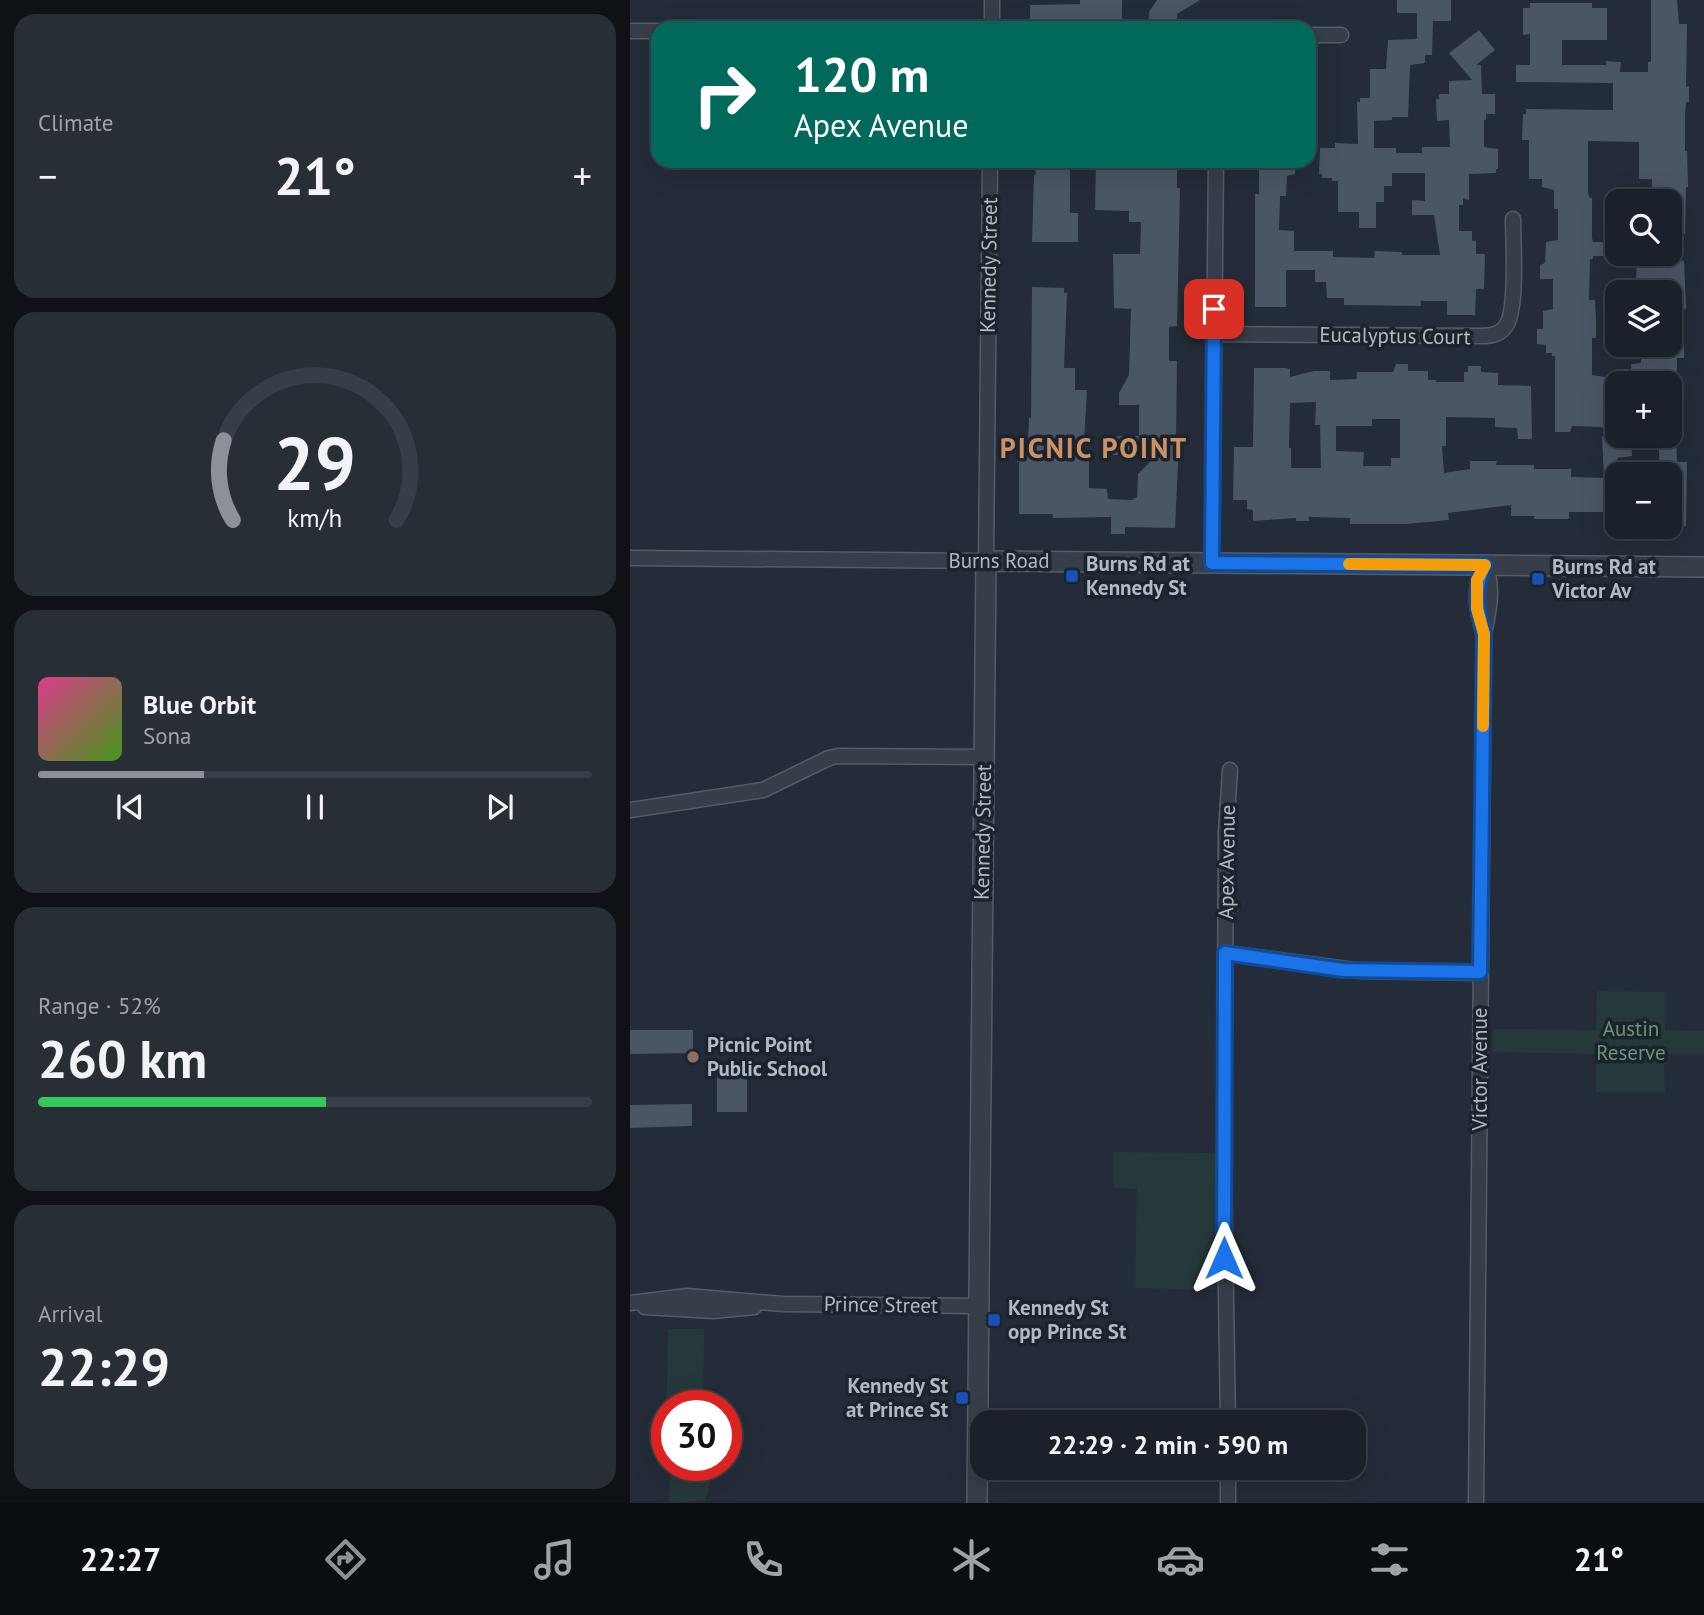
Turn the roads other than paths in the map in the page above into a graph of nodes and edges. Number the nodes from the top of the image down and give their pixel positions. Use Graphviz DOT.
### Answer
graph roads {
  1 [pos="992,0"];
  2 [pos="992,21"];
  3 [pos="630,31"];
  4 [pos="651,31"];
  5 [pos="1316,35"];
  6 [pos="1341,35"];
  7 [pos="990,168"];
  8 [pos="1216,168"];
  9 [pos="1513,219"];
  10 [pos="1214,334"];
  11 [pos="630,558"];
  12 [pos="986,561"];
  13 [pos="1212,563"];
  14 [pos="1485,565"];
  15 [pos="1704,567"];
  16 [pos="984,757"];
  17 [pos="1230,770"];
  18 [pos="630,810"];
  19 [pos="1225,953"];
  20 [pos="1480,972"];
  21 [pos="630,1304"];
  22 [pos="978,1307"];
  23 [pos="1228,1410"];
  24 [pos="1228,1480"];
  25 [pos="977,1503"];
  26 [pos="1228,1503"];
  27 [pos="1476,1503"];
  1 -- 2 [label="street"];
  3 -- 4 [label="street"];
  5 -- 6 [label="street"];
  7 -- 12 [label="street, Kennedy Street"];
  8 -- 10 [label="street"];
  9 -- 10 [label="street, Eucalyptus Court"];
  10 -- 13 [label="street"];
  11 -- 12 [label="street, Burns Road"];
  12 -- 13 [label="street, Burns Road"];
  12 -- 16 [label="street, Kennedy Street"];
  13 -- 14 [label="street, Burns Road"];
  14 -- 15 [label="street, Burns Road"];
  14 -- 20 [label="street, Victor Avenue"];
  16 -- 18 [label="street"];
  16 -- 22 [label="street, Kennedy Street"];
  17 -- 19 [label="street, Apex Avenue"];
  19 -- 20 [label="street"];
  19 -- 23 [label="street, Apex Avenue"];
  20 -- 27 [label="street, Victor Avenue"];
  21 -- 22 [label="street, Prince Street"];
  22 -- 25 [label="street, Kennedy Street"];
  24 -- 26 [label="street"];
}
